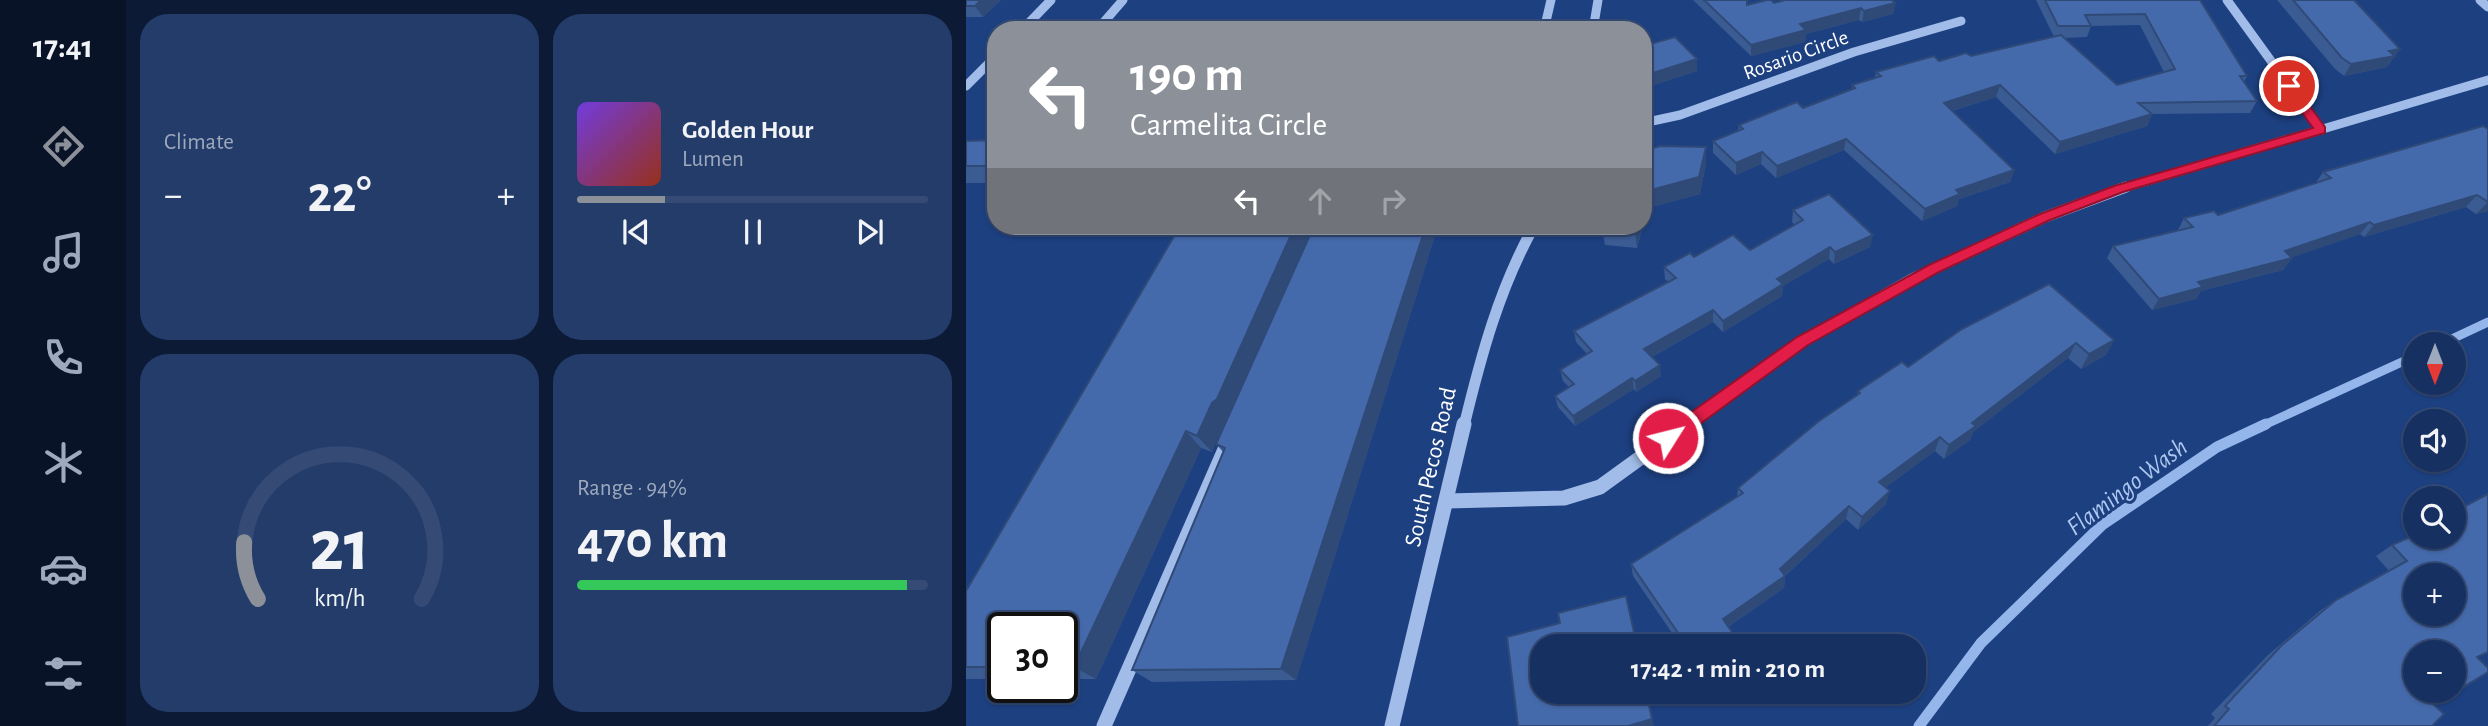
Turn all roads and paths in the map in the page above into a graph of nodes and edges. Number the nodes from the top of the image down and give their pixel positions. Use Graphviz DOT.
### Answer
graph roads {
  1 [pos="1051,0"];
  2 [pos="1123,0"];
  3 [pos="1551,0"];
  4 [pos="1598,0"];
  5 [pos="2227,0"];
  6 [pos="2480,0"];
  7 [pos="2488,8"];
  8 [pos="1031,21"];
  9 [pos="1105,21"];
  10 [pos="1546,21"];
  11 [pos="1594,21"];
  12 [pos="1961,21"];
  13 [pos="987,68"];
  14 [pos="2488,80"];
  15 [pos="966,86"];
  16 [pos="1652,121"];
  17 [pos="2321,130"];
  18 [pos="1529,235"];
  19 [pos="1238,418"];
  20 [pos="1447,501"];
  21 [pos="1104,726"];
  22 [pos="1392,726"];
  1 -- 8 [label="street"];
  2 -- 9 [label="street"];
  3 -- 10 [label="street"];
  4 -- 11 [label="street"];
  5 -- 17 [label="street"];
  6 -- 7 [label="street"];
  12 -- 16 [label="street, Rosario Circle"];
  13 -- 15 [label="street"];
  14 -- 17 [label="street"];
  17 -- 20 [label="street"];
  18 -- 20 [label="street, South Pecos Road"];
  19 -- 21 [label="street"];
  20 -- 22 [label="street, South Pecos Road"];
}
